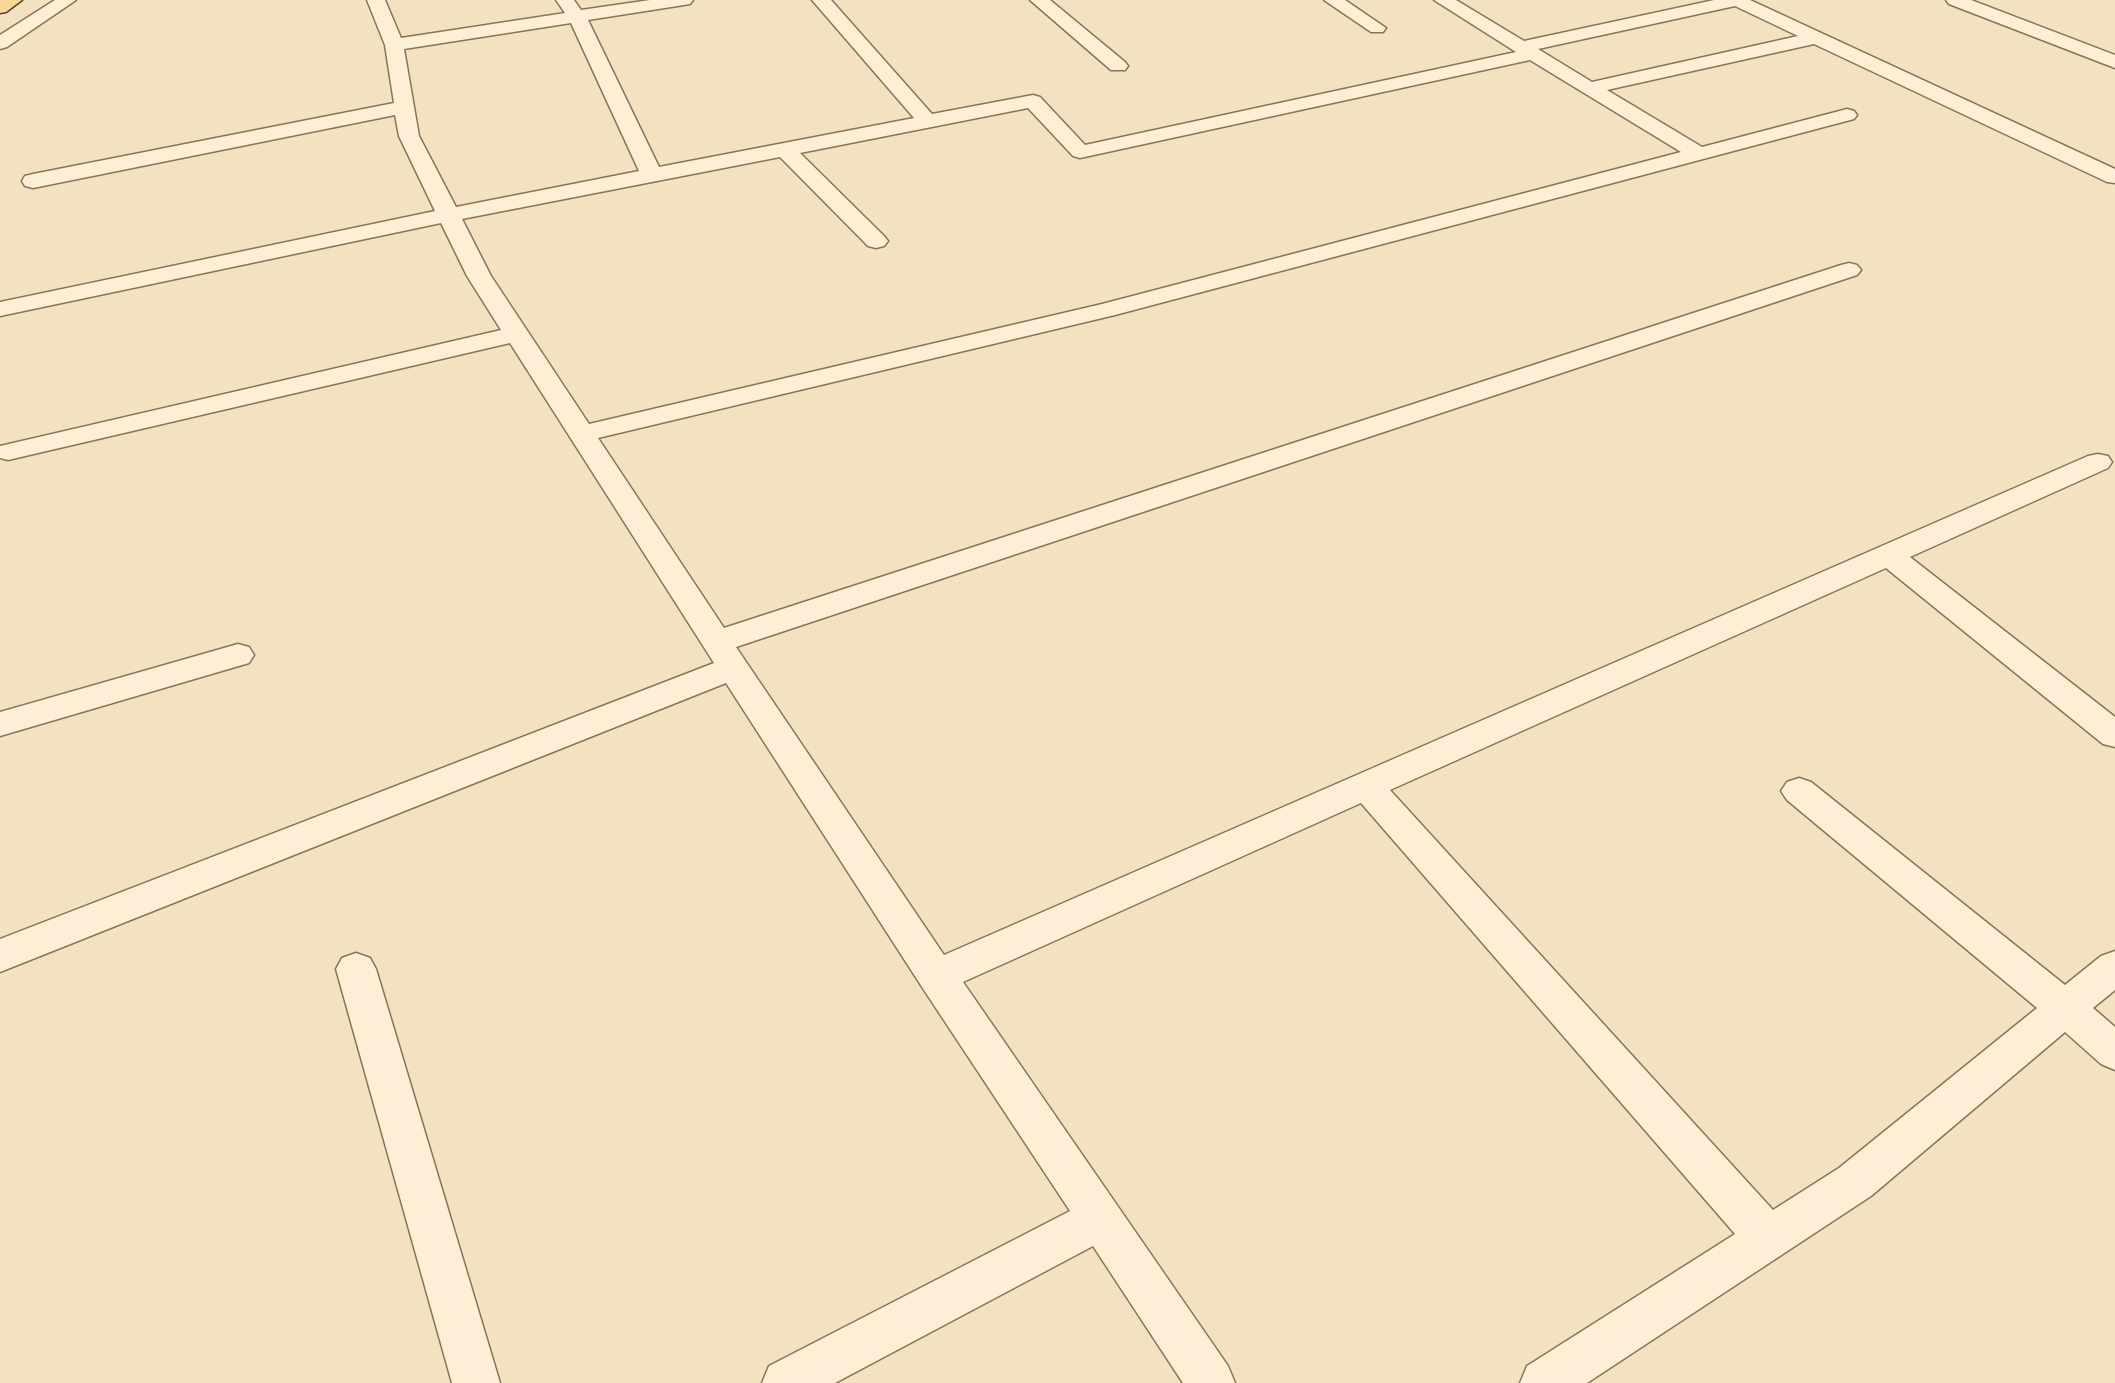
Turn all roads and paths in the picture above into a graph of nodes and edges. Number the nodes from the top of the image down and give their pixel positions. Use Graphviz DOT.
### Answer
graph roads {
  1 [pos="13,0"];
  2 [pos="68,0"];
  3 [pos="376,0"];
  4 [pos="684,0"];
  5 [pos="821,0"];
  6 [pos="1040,0"];
  7 [pos="1333,0"];
  8 [pos="1737,0"];
  9 [pos="1954,0"];
  10 [pos="1478,2"];
  11 [pos="1449,4"];
  12 [pos="0,8"];
  13 [pos="571,8"];
  14 [pos="1377,28"];
  15 [pos="1816,38"];
  16 [pos="0,43"];
  17 [pos="394,45"];
  18 [pos="1527,51"];
  19 [pos="2115,62"];
  20 [pos="1118,66"];
  21 [pos="1590,88"];
  22 [pos="404,107"];
  23 [pos="1847,115"];
  24 [pos="928,122"];
  25 [pos="785,150"];
  26 [pos="1699,154"];
  27 [pos="652,175"];
  28 [pos="2115,177"];
  29 [pos="33,181"];
  30 [pos="448,215"];
  31 [pos="876,242"];
  32 [pos="1849,270"];
  33 [pos="0,309"];
  34 [pos="516,334"];
  35 [pos="581,434"];
  36 [pos="8,452"];
  37 [pos="2098,462"];
  38 [pos="1888,554"];
  39 [pos="238,655"];
  40 [pos="725,655"];
  41 [pos="0,724"];
  42 [pos="2115,735"];
  43 [pos="1366,786"];
  44 [pos="1799,791"];
  45 [pos="0,956"];
  46 [pos="2115,966"];
  47 [pos="356,969"];
  48 [pos="936,976"];
  49 [pos="2065,1008"];
  50 [pos="2115,1052"];
  51 [pos="1100,1219"];
  52 [pos="1769,1239"];
  53 [pos="476,1383"];
  54 [pos="786,1383"];
  55 [pos="1211,1383"];
  56 [pos="1544,1383"];
  1 -- 12 [label="main road"];
  2 -- 16 [label="street"];
  3 -- 17 [label="street"];
  4 -- 13 [label="street"];
  5 -- 24 [label="street"];
  6 -- 20 [label="street"];
  7 -- 14 [label="street"];
  8 -- 15 [label="street"];
  8 -- 18 [label="street"];
  9 -- 19 [label="street"];
  10 -- 11 [label="street"];
  11 -- 18 [label="street"];
  13 -- 17 [label="street"];
  13 -- 27 [label="street"];
  15 -- 21 [label="street"];
  15 -- 28 [label="street"];
  17 -- 22 [label="street"];
  18 -- 21 [label="street"];
  18 -- 24 [label="street"];
  21 -- 26 [label="street"];
  22 -- 29 [label="street"];
  22 -- 30 [label="street"];
  23 -- 26 [label="street"];
  24 -- 25 [label="street"];
  25 -- 27 [label="street"];
  25 -- 31 [label="street"];
  26 -- 35 [label="street"];
  27 -- 30 [label="street"];
  30 -- 33 [label="street"];
  30 -- 34 [label="street"];
  32 -- 40 [label="street"];
  34 -- 35 [label="street"];
  34 -- 36 [label="street"];
  35 -- 40 [label="street"];
  37 -- 38 [label="street"];
  38 -- 42 [label="street"];
  38 -- 43 [label="street"];
  39 -- 41 [label="street"];
  40 -- 45 [label="street"];
  40 -- 48 [label="street"];
  43 -- 48 [label="street"];
  43 -- 52 [label="street"];
  44 -- 49 [label="street"];
  46 -- 49 [label="street"];
  47 -- 53 [label="street"];
  48 -- 51 [label="street"];
  49 -- 50 [label="street"];
  49 -- 52 [label="street"];
  51 -- 54 [label="street"];
  51 -- 55 [label="street"];
  52 -- 56 [label="street"];
}
